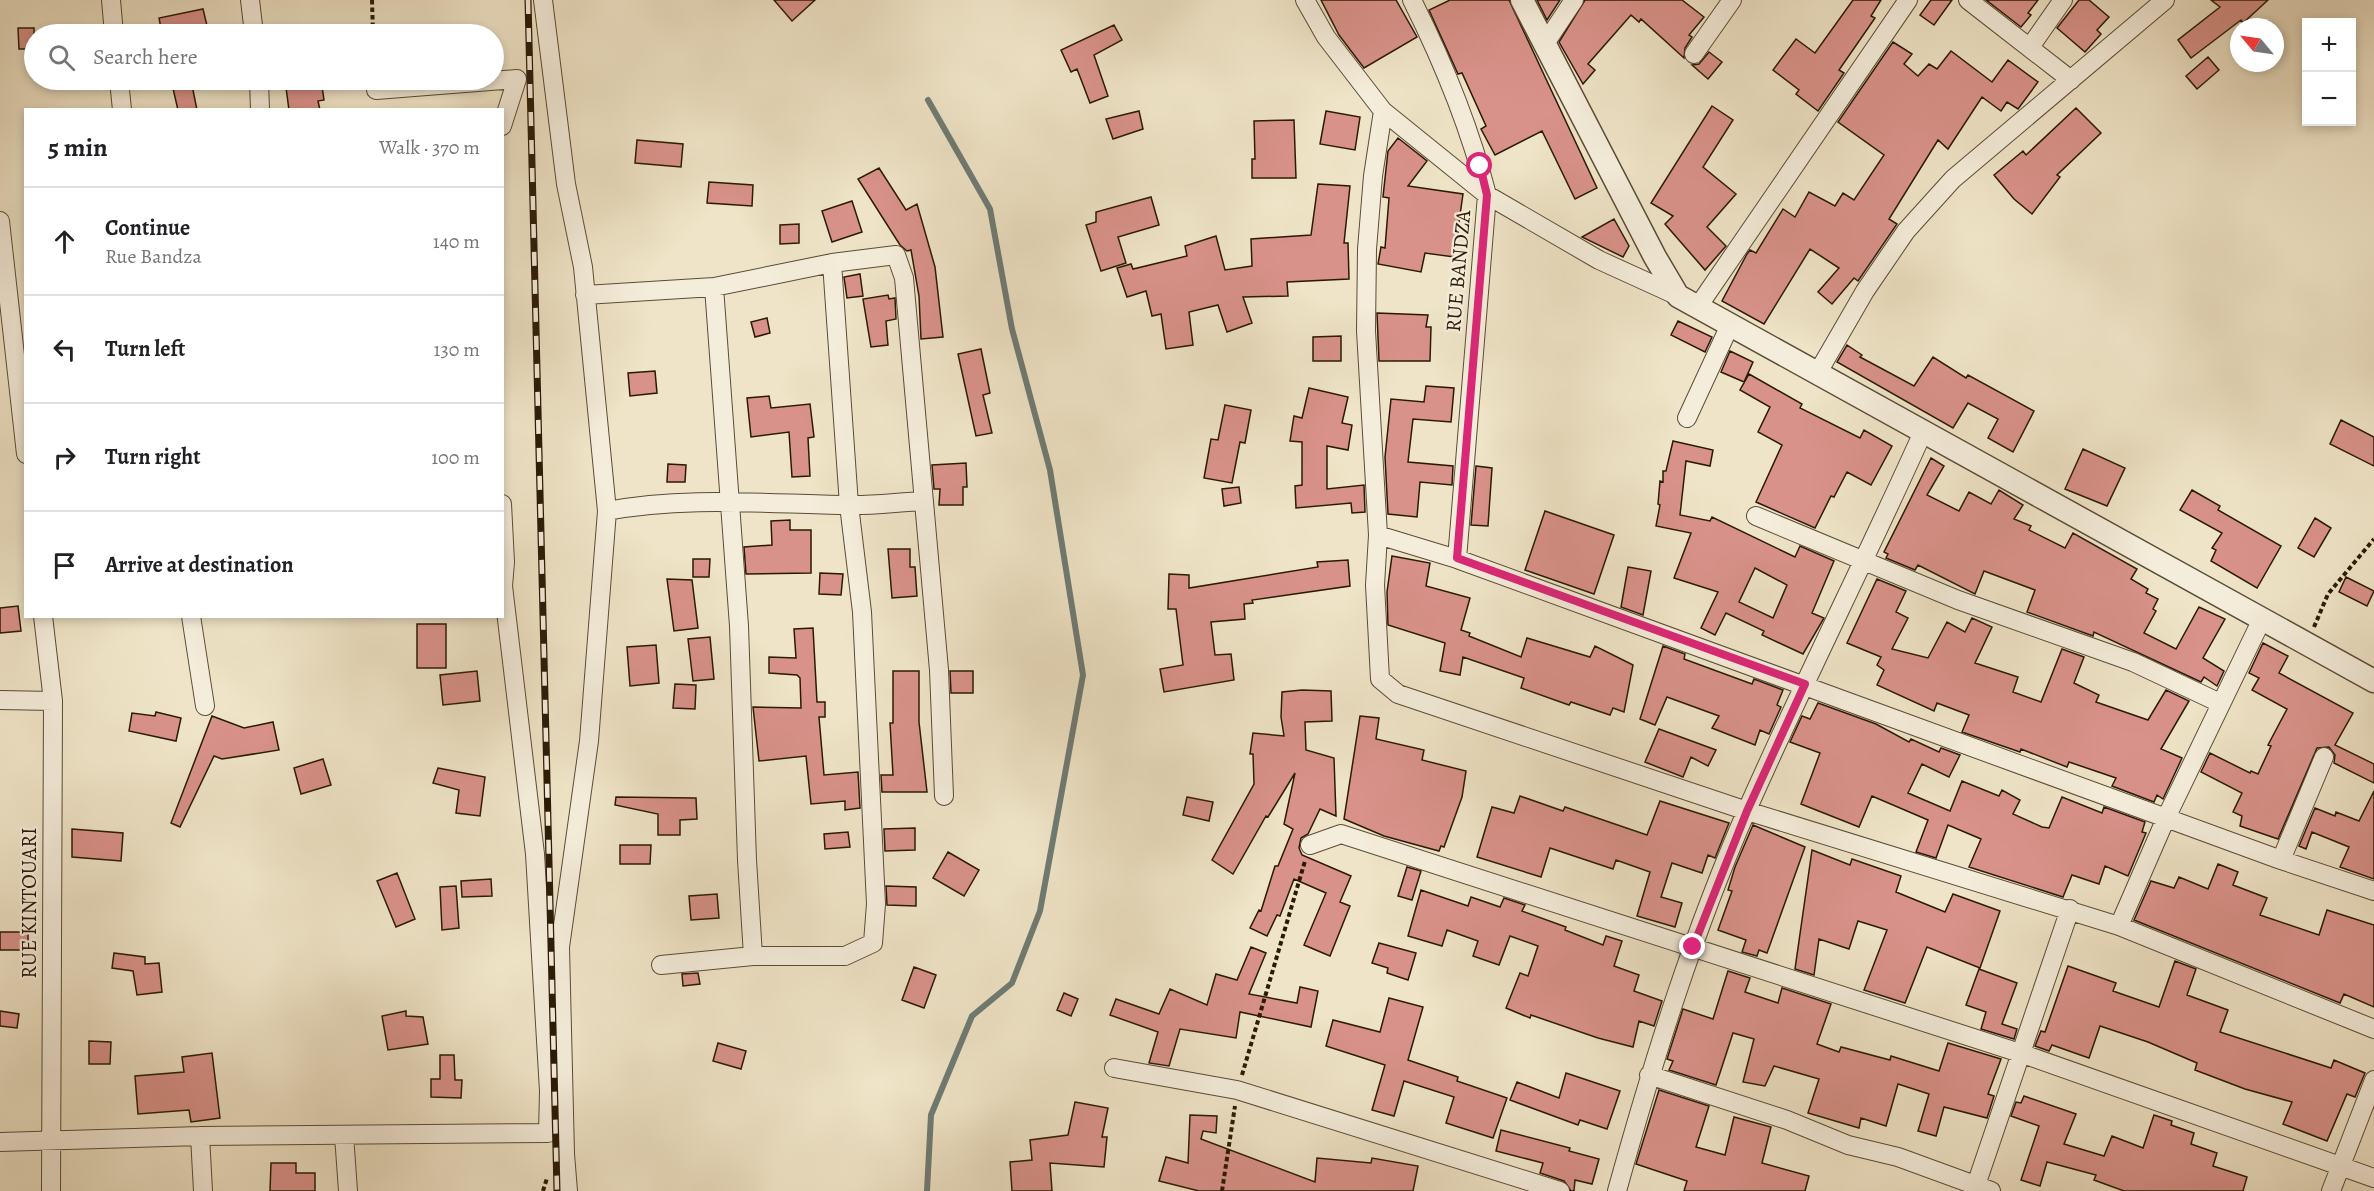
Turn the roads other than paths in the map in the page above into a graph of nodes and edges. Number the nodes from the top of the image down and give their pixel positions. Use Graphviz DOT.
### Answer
graph roads {
  1 [pos="111,0"];
  2 [pos="250,0"];
  3 [pos="543,0"];
  4 [pos="1305,0"];
  5 [pos="1412,0"];
  6 [pos="1522,0"];
  7 [pos="1574,0"];
  8 [pos="1732,0"];
  9 [pos="1908,0"];
  10 [pos="1968,0"];
  11 [pos="2063,0"];
  12 [pos="2165,0"];
  13 [pos="113,24"];
  14 [pos="253,24"];
  15 [pos="1544,45"];
  16 [pos="2030,47"];
  17 [pos="1694,54"];
  18 [pos="504,80"];
  19 [pos="2071,80"];
  20 [pos="120,90"];
  21 [pos="259,90"];
  22 [pos="122,108"];
  23 [pos="260,108"];
  24 [pos="1383,111"];
  25 [pos="504,120"];
  26 [pos="1487,195"];
  27 [pos="0,221"];
  28 [pos="832,263"];
  29 [pos="714,287"];
  30 [pos="585,295"];
  31 [pos="1678,296"];
  32 [pos="11,301"];
  33 [pos="1697,308"];
  34 [pos="1730,325"];
  35 [pos="1817,374"];
  36 [pos="1687,418"];
  37 [pos="1923,432"];
  38 [pos="24,434"];
  39 [pos="924,501"];
  40 [pos="729,503"];
  41 [pos="849,505"];
  42 [pos="607,511"];
  43 [pos="1756,516"];
  44 [pos="1378,535"];
  45 [pos="504,543"];
  46 [pos="1457,558"];
  47 [pos="1865,561"];
  48 [pos="504,574"];
  49 [pos="504,594"];
  50 [pos="43,618"];
  51 [pos="191,618"];
  52 [pos="2262,619"];
  53 [pos="2374,681"];
  54 [pos="1805,684"];
  55 [pos="0,700"];
  56 [pos="53,701"];
  57 [pos="2220,704"];
  58 [pos="205,706"];
  59 [pos="2324,756"];
  60 [pos="944,796"];
  61 [pos="1747,811"];
  62 [pos="2166,818"];
  63 [pos="1310,844"];
  64 [pos="2281,860"];
  65 [pos="2374,891"];
  66 [pos="2070,909"];
  67 [pos="2119,926"];
  68 [pos="1693,947"];
  69 [pos="753,956"];
  70 [pos="661,965"];
  71 [pos="2374,1029"];
  72 [pos="2023,1054"];
  73 [pos="1114,1068"];
  74 [pos="1649,1075"];
  75 [pos="2374,1080"];
  76 [pos="344,1135"];
  77 [pos="200,1136"];
  78 [pos="49,1140"];
  79 [pos="0,1142"];
  80 [pos="2340,1166"];
  81 [pos="2374,1178"];
  82 [pos="1980,1189"];
  83 [pos="51,1191"];
  84 [pos="203,1191"];
  85 [pos="348,1191"];
  86 [pos="568,1191"];
  87 [pos="1560,1191"];
  88 [pos="1617,1191"];
  89 [pos="2331,1191"];
  1 -- 13 [label="street"];
  2 -- 14 [label="street"];
  3 -- 30 [label="street"];
  4 -- 24 [label="street"];
  5 -- 26 [label="street, RUE BANDZA"];
  6 -- 15 [label="street"];
  7 -- 15 [label="street"];
  8 -- 17 [label="street"];
  9 -- 33 [label="street"];
  10 -- 16 [label="street"];
  11 -- 16 [label="street"];
  12 -- 19 [label="street"];
  15 -- 31 [label="street"];
  16 -- 19 [label="street"];
  18 -- 25 [label="street"];
  19 -- 35 [label="street"];
  20 -- 22 [label="street"];
  21 -- 23 [label="street"];
  24 -- 26 [label="street"];
  24 -- 44 [label="street"];
  26 -- 31 [label="street"];
  26 -- 46 [label="street, RUE BANDZA"];
  27 -- 32 [label="street"];
  28 -- 29 [label="street"];
  28 -- 39 [label="street"];
  28 -- 41 [label="street"];
  29 -- 30 [label="street"];
  29 -- 40 [label="street"];
  30 -- 42 [label="street"];
  31 -- 33 [label="street"];
  32 -- 38 [label="street"];
  33 -- 34 [label="street"];
  34 -- 35 [label="street"];
  34 -- 36 [label="street"];
  35 -- 37 [label="street"];
  37 -- 47 [label="street"];
  37 -- 52 [label="street"];
  39 -- 41 [label="street"];
  39 -- 60 [label="street"];
  40 -- 41 [label="street"];
  40 -- 42 [label="street"];
  40 -- 69 [label="street"];
  41 -- 69 [label="street"];
  42 -- 86 [label="street"];
  43 -- 47 [label="street"];
  44 -- 46 [label="street"];
  44 -- 61 [label="street"];
  45 -- 48 [label="street"];
  46 -- 54 [label="street"];
  47 -- 54 [label="street"];
  47 -- 57 [label="street"];
  49 -- 76 [label="street"];
  50 -- 56 [label="street, RUE KINTOUARI"];
  51 -- 58 [label="street"];
  52 -- 53 [label="street"];
  52 -- 57 [label="street"];
  54 -- 61 [label="street"];
  54 -- 62 [label="street"];
  55 -- 56 [label="street"];
  56 -- 78 [label="street, RUE KINTOUARI"];
  57 -- 62 [label="street"];
  59 -- 64 [label="street"];
  61 -- 66 [label="street"];
  61 -- 68 [label="street"];
  62 -- 64 [label="street"];
  62 -- 67 [label="street"];
  63 -- 68 [label="street"];
  64 -- 65 [label="street"];
  66 -- 67 [label="street"];
  66 -- 72 [label="street"];
  67 -- 71 [label="street"];
  68 -- 72 [label="street"];
  68 -- 74 [label="street"];
  69 -- 70 [label="street"];
  72 -- 80 [label="street"];
  72 -- 82 [label="street"];
  73 -- 87 [label="street"];
  74 -- 82 [label="street"];
  74 -- 88 [label="street"];
  75 -- 80 [label="street"];
  76 -- 77 [label="street"];
  76 -- 85 [label="street"];
  77 -- 78 [label="street"];
  77 -- 84 [label="street"];
  78 -- 79 [label="street"];
  78 -- 83 [label="street, RUE KINTOUARI"];
  80 -- 81 [label="street"];
  80 -- 89 [label="street"];
}
